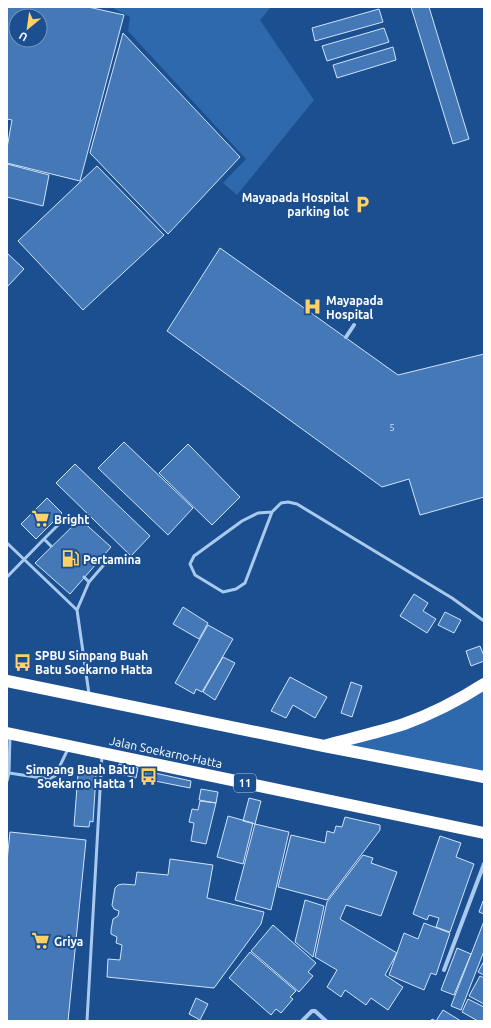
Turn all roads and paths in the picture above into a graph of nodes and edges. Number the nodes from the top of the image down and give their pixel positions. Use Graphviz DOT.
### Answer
graph roads {
  1 [pos="354,325"];
  2 [pos="346,337"];
  3 [pos="272,512"];
  4 [pos="73,526"];
  5 [pos="44,539"];
  6 [pos="7,543"];
  7 [pos="51,546"];
  8 [pos="104,555"];
  9 [pos="24,559"];
  10 [pos="7,577"];
  11 [pos="84,577"];
  12 [pos="89,582"];
  13 [pos="77,610"];
  14 [pos="484,621"];
  15 [pos="7,681"];
  16 [pos="484,684"];
  17 [pos="90,698"];
  18 [pos="9,733"];
  19 [pos="69,746"];
  20 [pos="324,746"];
  21 [pos="102,752"];
  22 [pos="9,773"];
  23 [pos="484,777"];
  24 [pos="7,781"];
  25 [pos="484,833"];
  26 [pos="484,864"];
  27 [pos="444,970"];
  28 [pos="87,1021"];
  29 [pos="302,1021"];
  30 [pos="326,1021"];
  1 -- 2 [label="street"];
  3 -- 3 [label="lane"];
  3 -- 14 [label="lane"];
  4 -- 5 [label="lane"];
  5 -- 7 [label="lane"];
  5 -- 9 [label="lane"];
  6 -- 9 [label="lane"];
  8 -- 12 [label="lane"];
  9 -- 10 [label="lane"];
  9 -- 13 [label="lane"];
  11 -- 12 [label="lane"];
  12 -- 13 [label="lane"];
  13 -- 17 [label="lane"];
  15 -- 17 [label="highway"];
  16 -- 20 [label="highway"];
  17 -- 20 [label="highway"];
  18 -- 19 [label="highway, Jalan Soekarno-Hatta / 11"];
  18 -- 22 [label="lane"];
  19 -- 21 [label="highway, Jalan Soekarno-Hatta / 11"];
  19 -- 22 [label="lane"];
  20 -- 23 [label="highway"];
  21 -- 25 [label="highway, Jalan Soekarno-Hatta / 11"];
  21 -- 28 [label="lane"];
  22 -- 24 [label="lane"];
  26 -- 27 [label="street"];
  29 -- 30 [label="street"];
}
